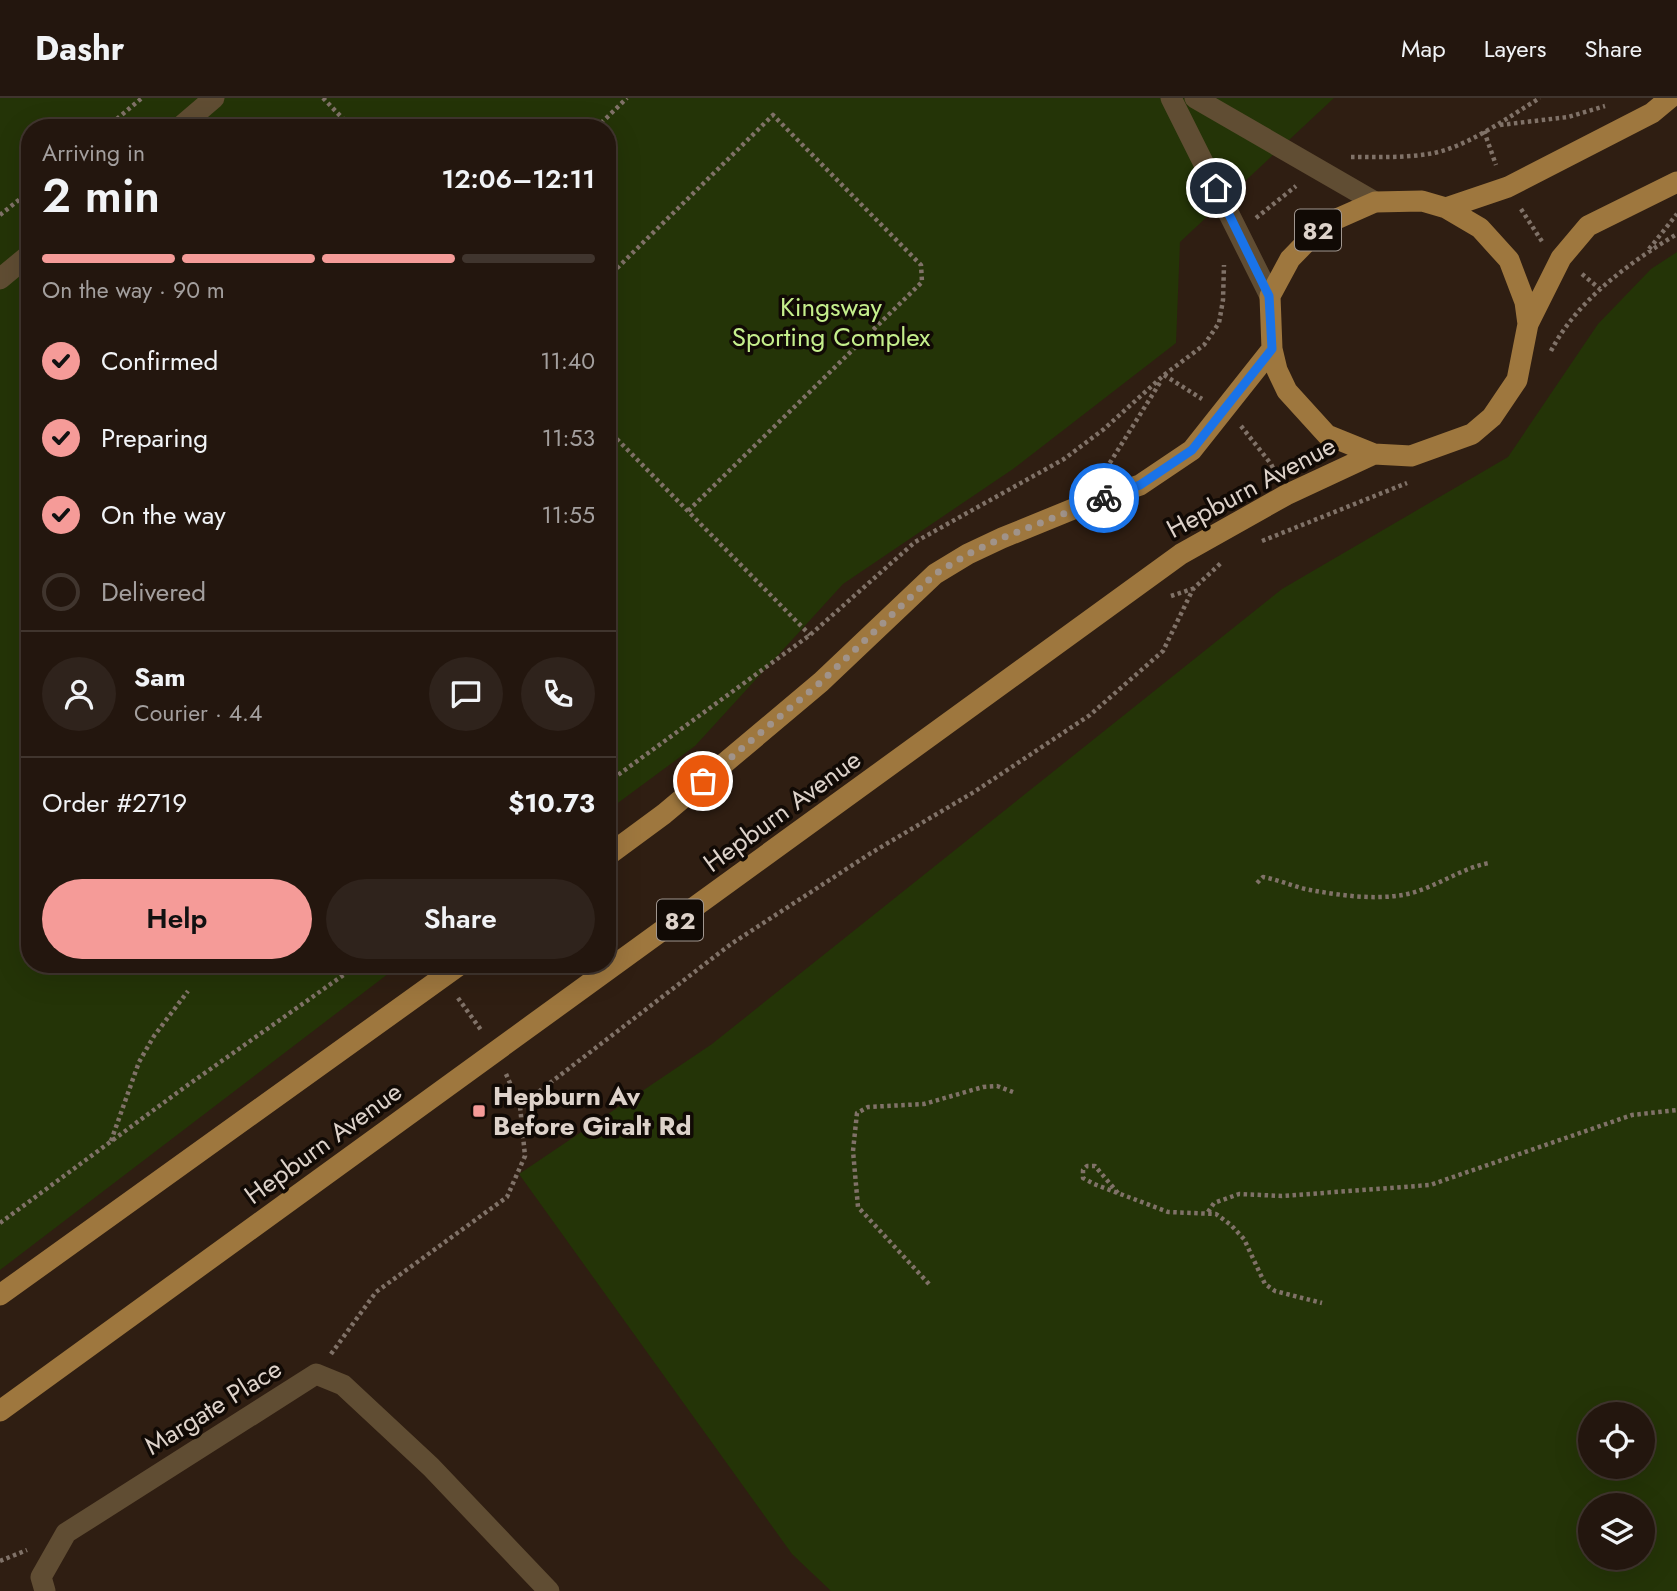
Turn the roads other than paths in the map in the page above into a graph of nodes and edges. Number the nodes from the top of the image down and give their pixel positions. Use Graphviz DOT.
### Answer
graph roads {
  1 [pos="214,98"];
  2 [pos="1171,98"];
  3 [pos="1195,98"];
  4 [pos="1670,98"];
  5 [pos="190,119"];
  6 [pos="1677,182"];
  7 [pos="1375,202"];
  8 [pos="1446,208"];
  9 [pos="21,262"];
  10 [pos="0,279"];
  11 [pos="1269,296"];
  12 [pos="1528,324"];
  13 [pos="1272,349"];
  14 [pos="1374,454"];
  15 [pos="616,849"];
  16 [pos="616,964"];
  17 [pos="448,973"];
  18 [pos="604,973"];
  19 [pos="0,1295"];
  20 [pos="0,1411"];
  21 [pos="45,1591"];
  22 [pos="549,1591"];
  1 -- 5 [label="street"];
  2 -- 11 [label="street"];
  3 -- 7 [label="street"];
  4 -- 8 [label="main road"];
  6 -- 12 [label="main road, 82"];
  7 -- 8 [label="main road, 82"];
  7 -- 11 [label="main road, 82"];
  8 -- 12 [label="main road, 82"];
  9 -- 10 [label="street"];
  11 -- 13 [label="main road, 82"];
  12 -- 14 [label="main road, 82"];
  13 -- 14 [label="main road, 82"];
  13 -- 15 [label="main road, Hepburn Avenue"];
  14 -- 16 [label="main road, Hepburn Avenue / 82"];
  17 -- 19 [label="main road"];
  18 -- 20 [label="main road, Hepburn Avenue / 82"];
  21 -- 22 [label="street, Margate Place"];
}
